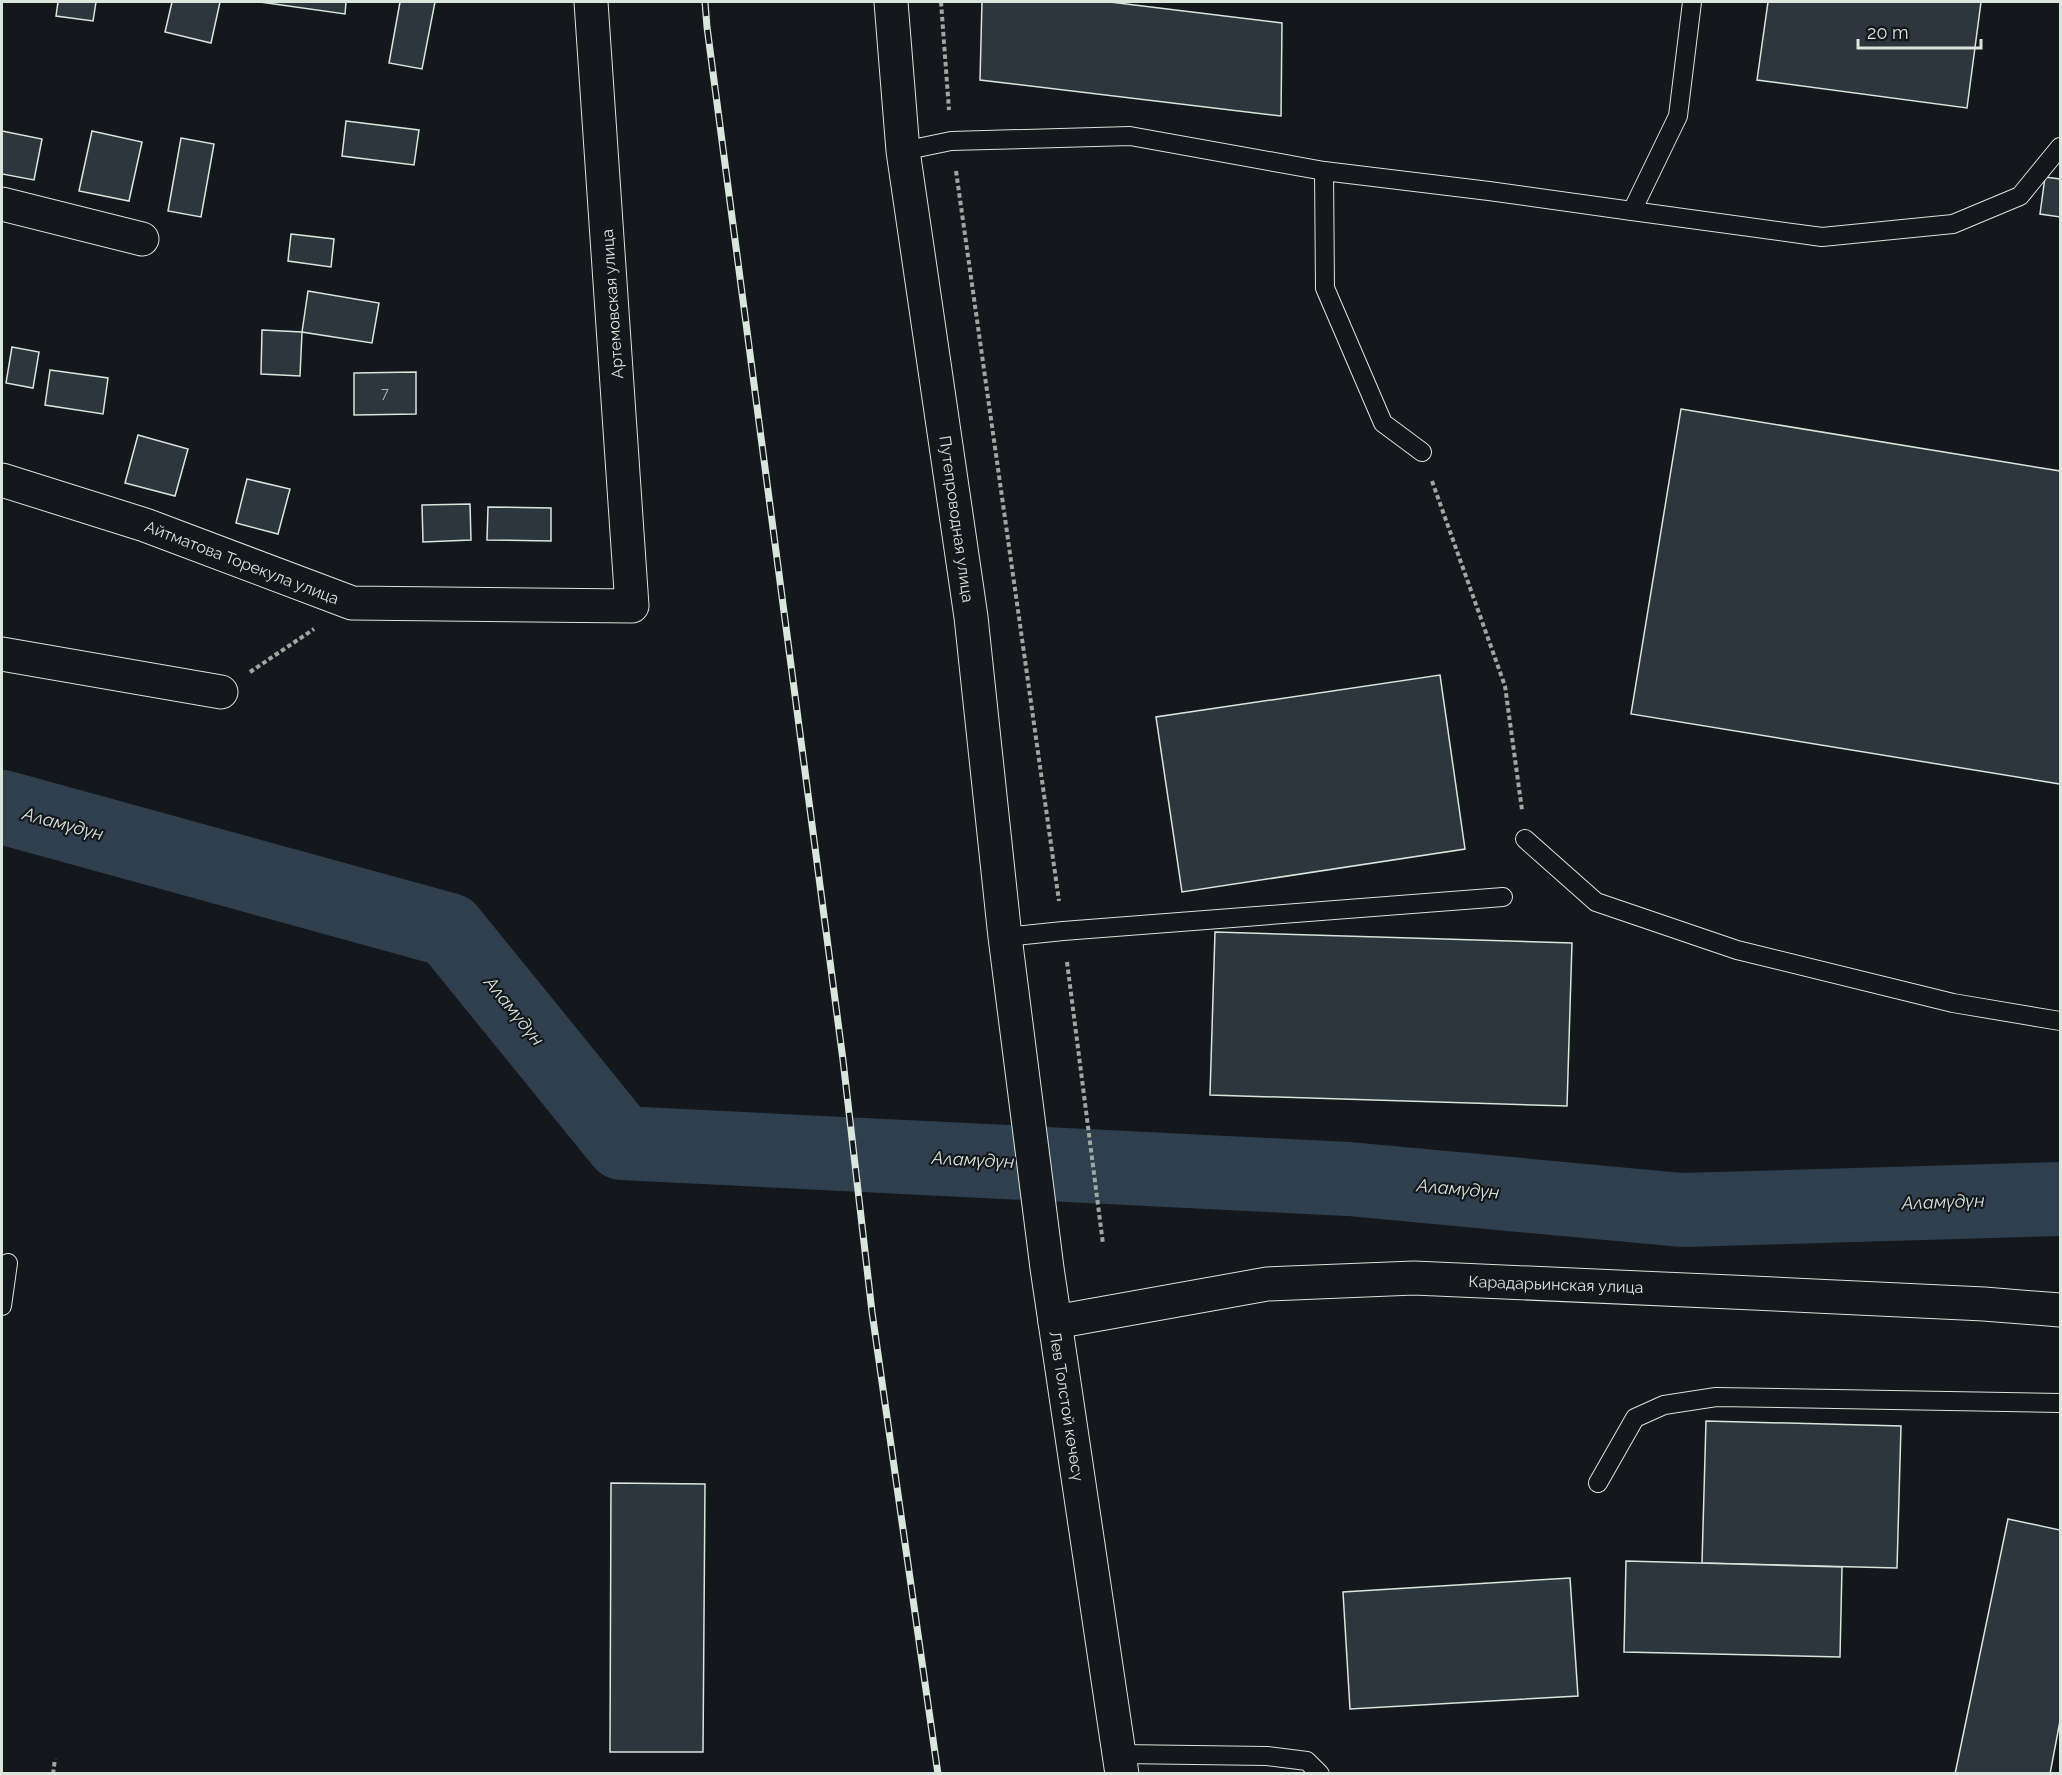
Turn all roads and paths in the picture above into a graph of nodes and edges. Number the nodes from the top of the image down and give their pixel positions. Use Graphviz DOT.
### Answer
graph roads {
  1 [pos="591,2"];
  2 [pos="891,2"];
  3 [pos="941,2"];
  4 [pos="1692,2"];
  5 [pos="951,141"];
  6 [pos="2061,147"];
  7 [pos="903,151"];
  8 [pos="1324,171"];
  9 [pos="2,204"];
  10 [pos="1632,211"];
  11 [pos="141,239"];
  12 [pos="1422,452"];
  13 [pos="2,480"];
  14 [pos="352,603"];
  15 [pos="632,606"];
  16 [pos="2,654"];
  17 [pos="220,692"];
  18 [pos="1525,839"];
  19 [pos="1503,897"];
  20 [pos="1063,931"];
  21 [pos="1005,937"];
  22 [pos="2061,1021"];
  23 [pos="1019,1038"];
  24 [pos="1103,1244"];
  25 [pos="8,1263"];
  26 [pos="2,1306"];
  27 [pos="2061,1310"];
  28 [pos="1055,1322"];
  29 [pos="2061,1403"];
  30 [pos="1598,1483"];
  31 [pos="55,1759"];
  32 [pos="1121,1764"];
  33 [pos="54,1773"];
  34 [pos="1320,1773"];
  1 -- 15 [label="street, Артемовская улица"];
  2 -- 7 [label="street, Путепроводная улица"];
  3 -- 5 [label="path"];
  4 -- 10 [label="lane"];
  5 -- 7 [label="lane"];
  5 -- 8 [label="lane"];
  5 -- 20 [label="path"];
  6 -- 10 [label="lane"];
  7 -- 21 [label="street, Путепроводная улица"];
  8 -- 10 [label="lane"];
  8 -- 12 [label="lane"];
  9 -- 11 [label="street"];
  12 -- 18 [label="path"];
  13 -- 14 [label="street, Айтматова Торекула улица"];
  14 -- 15 [label="street, Айтматова Торекула улица"];
  14 -- 17 [label="path"];
  16 -- 17 [label="street"];
  18 -- 22 [label="lane"];
  19 -- 20 [label="lane"];
  20 -- 21 [label="lane"];
  20 -- 24 [label="path"];
  21 -- 23 [label="street, Путепроводная улица"];
  23 -- 28 [label="street, Лев Толстой көчөсү"];
  25 -- 26 [label="lane"];
  27 -- 28 [label="street, Карадарьинская улица"];
  28 -- 32 [label="street, Лев Толстой көчөсү"];
  29 -- 30 [label="lane"];
  31 -- 33 [label="path"];
  32 -- 34 [label="lane"];
}
